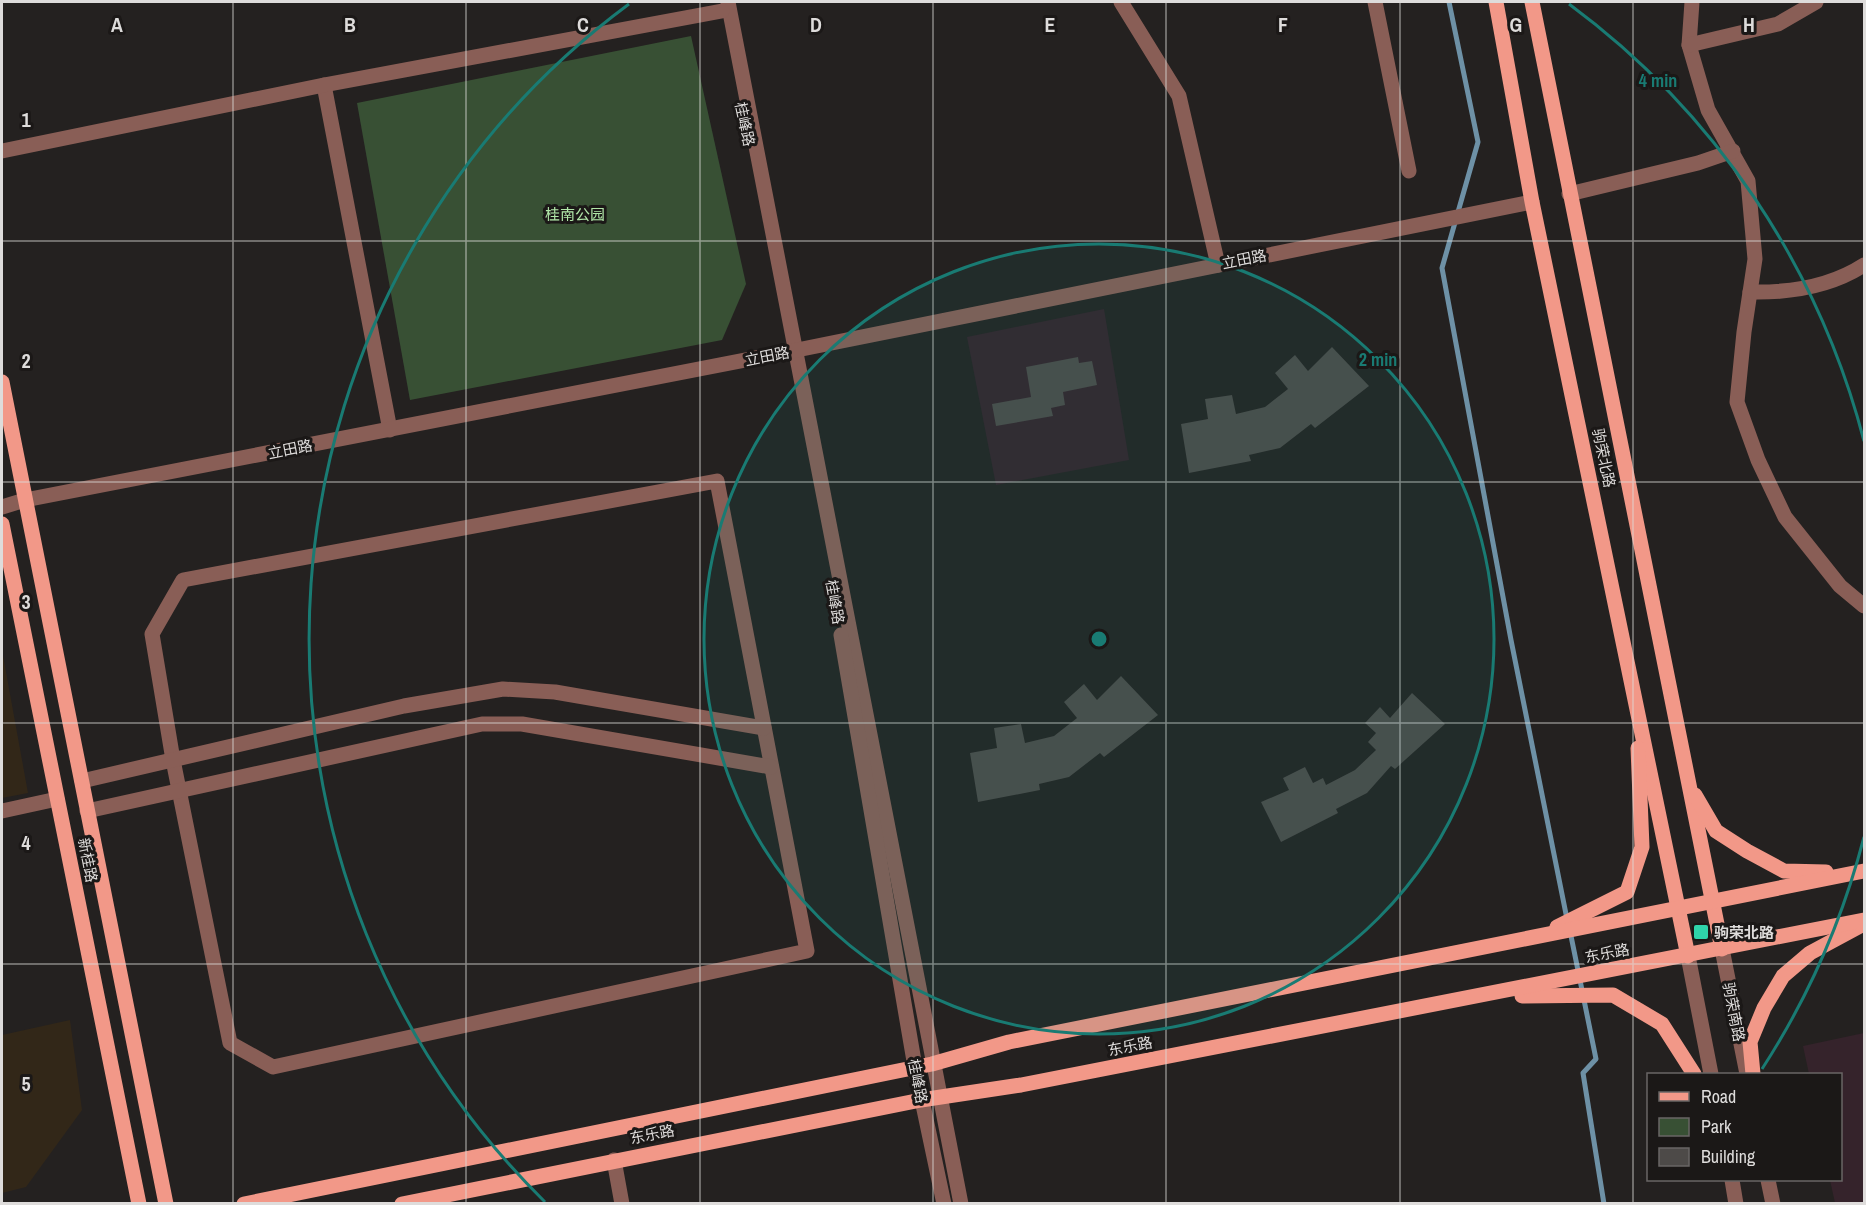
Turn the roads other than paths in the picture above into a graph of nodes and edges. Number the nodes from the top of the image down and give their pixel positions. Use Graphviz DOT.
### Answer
graph roads {
  1 [pos="1121,2"];
  2 [pos="1374,2"];
  3 [pos="1496,2"];
  4 [pos="1532,2"];
  5 [pos="1692,2"];
  6 [pos="1816,2"];
  7 [pos="723,5"];
  8 [pos="1689,45"];
  9 [pos="324,85"];
  10 [pos="2,151"];
  11 [pos="1733,151"];
  12 [pos="1409,171"];
  13 [pos="1569,194"];
  14 [pos="1532,202"];
  15 [pos="1218,265"];
  16 [pos="1864,265"];
  17 [pos="1750,292"];
  18 [pos="795,350"];
  19 [pos="2,382"];
  20 [pos="390,430"];
  21 [pos="25,500"];
  22 [pos="2,507"];
  23 [pos="2,524"];
  24 [pos="1864,606"];
  25 [pos="1637,706"];
  26 [pos="764,728"];
  27 [pos="173,760"];
  28 [pos="771,767"];
  29 [pos="82,781"];
  30 [pos="1689,784"];
  31 [pos="180,790"];
  32 [pos="57,799"];
  33 [pos="2,811"];
  34 [pos="87,811"];
  35 [pos="1859,872"];
  36 [pos="1713,901"];
  37 [pos="1678,908"];
  38 [pos="1579,922"];
  39 [pos="1864,922"];
  40 [pos="1722,949"];
  41 [pos="1688,956"];
  42 [pos="1467,999"];
  43 [pos="932,1064"];
  44 [pos="915,1067"];
  45 [pos="1693,1073"];
  46 [pos="1711,1073"];
  47 [pos="1747,1073"];
  48 [pos="1753,1073"];
  49 [pos="940,1097"];
  50 [pos="921,1100"];
  51 [pos="614,1160"];
  52 [pos="1732,1181"];
  53 [pos="1768,1181"];
  54 [pos="139,1203"];
  55 [pos="166,1203"];
  56 [pos="244,1203"];
  57 [pos="402,1203"];
  58 [pos="622,1203"];
  59 [pos="944,1203"];
  60 [pos="961,1203"];
  61 [pos="1736,1203"];
  62 [pos="1773,1203"];
  1 -- 15 [label="street"];
  2 -- 12 [label="street"];
  3 -- 14 [label="main road, 驹荣北路"];
  4 -- 13 [label="main road"];
  5 -- 8 [label="street"];
  6 -- 8 [label="street"];
  7 -- 9 [label="street"];
  7 -- 18 [label="street, 桂峰路"];
  8 -- 11 [label="street"];
  9 -- 10 [label="street"];
  9 -- 20 [label="street"];
  11 -- 13 [label="street"];
  11 -- 17 [label="street"];
  13 -- 30 [label="main road"];
  14 -- 15 [label="street, 立田路"];
  14 -- 25 [label="main road, 驹荣北路"];
  15 -- 18 [label="street, 立田路"];
  16 -- 17 [label="street"];
  17 -- 24 [label="street"];
  18 -- 20 [label="street, 立田路"];
  18 -- 43 [label="street"];
  18 -- 44 [label="street, 桂峰路"];
  19 -- 21 [label="main road"];
  20 -- 21 [label="street, 立田路"];
  21 -- 22 [label="street, 立田路"];
  21 -- 29 [label="main road"];
  23 -- 32 [label="main road, 新桂路"];
  25 -- 37 [label="main road, 驹荣北路"];
  25 -- 38 [label="main road"];
  26 -- 27 [label="street"];
  26 -- 27 [label="street"];
  26 -- 28 [label="street"];
  27 -- 29 [label="street"];
  27 -- 31 [label="street"];
  28 -- 31 [label="street"];
  28 -- 31 [label="street"];
  29 -- 34 [label="main road"];
  30 -- 35 [label="main road"];
  30 -- 36 [label="main road"];
  31 -- 34 [label="street"];
  32 -- 33 [label="street"];
  32 -- 54 [label="main road, 新桂路"];
  34 -- 55 [label="main road"];
  35 -- 36 [label="main road, 东乐路"];
  36 -- 37 [label="main road, 东乐路"];
  36 -- 40 [label="main road"];
  37 -- 38 [label="main road, 东乐路"];
  37 -- 41 [label="main road, 驹荣北路"];
  38 -- 43 [label="main road, 东乐路"];
  39 -- 40 [label="main road, 东乐路"];
  39 -- 48 [label="main road"];
  40 -- 41 [label="main road, 东乐路"];
  40 -- 47 [label="street, 驹荣南路"];
  41 -- 42 [label="main road, 东乐路"];
  41 -- 46 [label="street"];
  42 -- 45 [label="main road"];
  42 -- 49 [label="main road, 东乐路"];
  43 -- 44 [label="main road, 东乐路"];
  43 -- 49 [label="street"];
  44 -- 50 [label="street, 桂峰路"];
  44 -- 56 [label="main road, 东乐路"];
  49 -- 50 [label="main road, 东乐路"];
  49 -- 60 [label="street"];
  50 -- 51 [label="main road, 东乐路"];
  50 -- 59 [label="street, 桂峰路"];
  51 -- 57 [label="main road, 东乐路"];
  51 -- 58 [label="street"];
  52 -- 61 [label="street"];
  53 -- 62 [label="street"];
}
